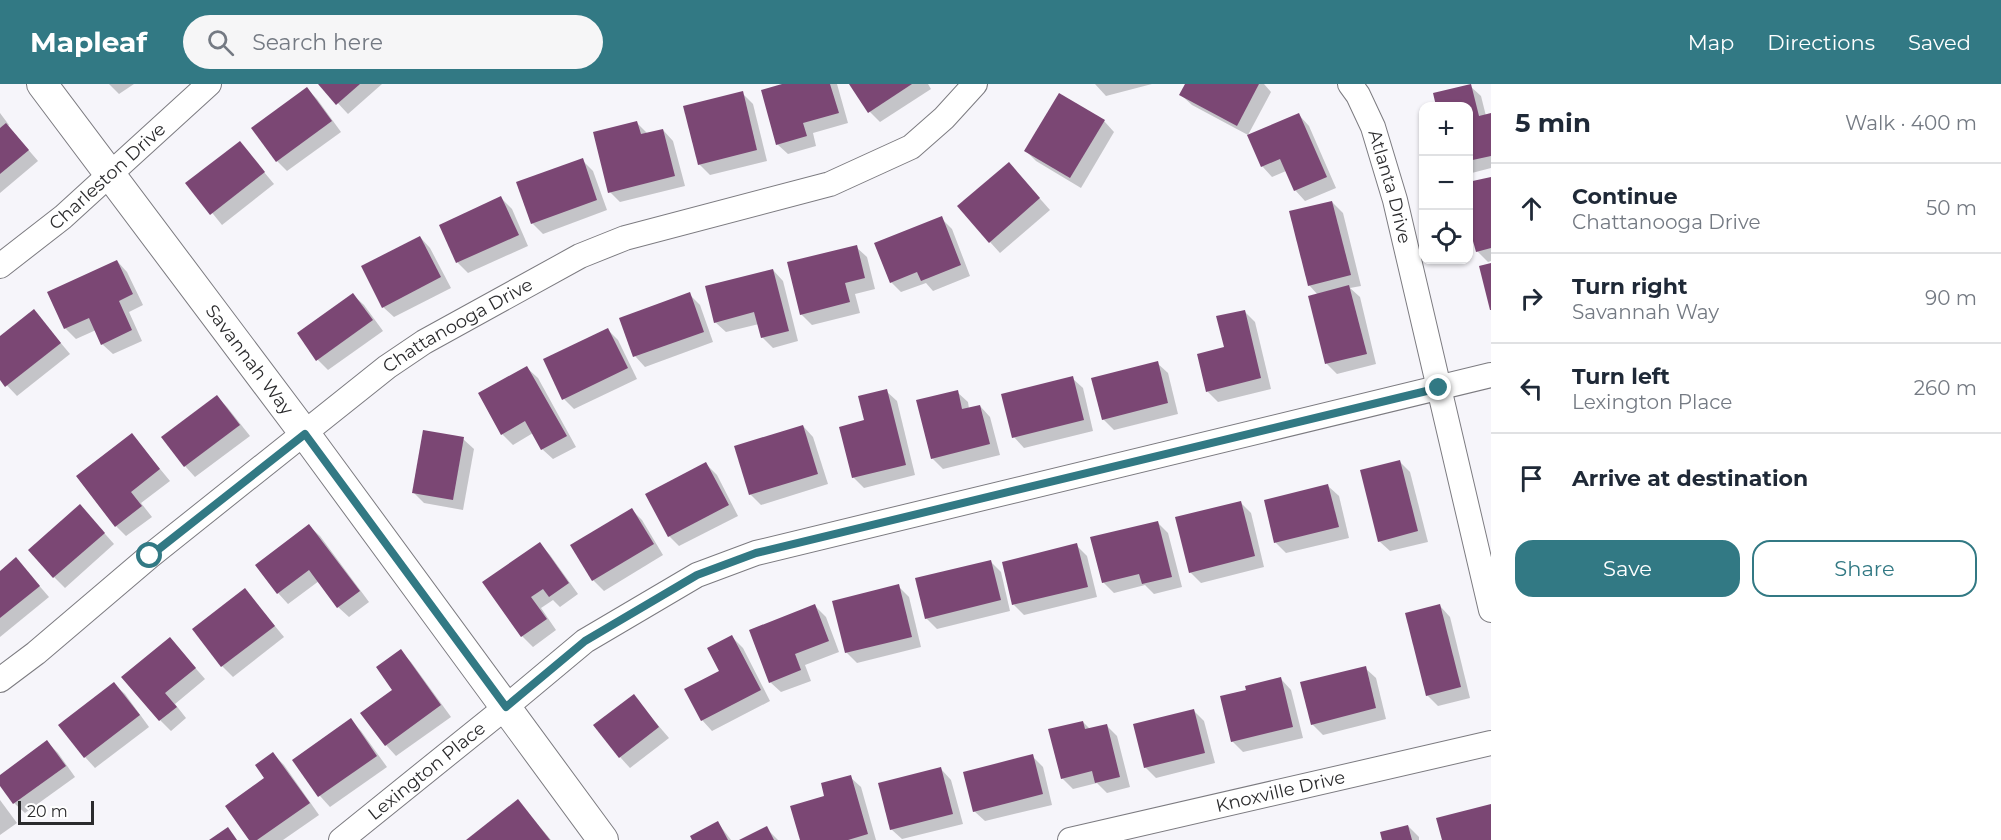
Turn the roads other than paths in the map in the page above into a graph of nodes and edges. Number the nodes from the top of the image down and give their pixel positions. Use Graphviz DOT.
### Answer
graph roads {
  1 [pos="42,84"];
  2 [pos="209,84"];
  3 [pos="975,84"];
  4 [pos="1350,84"];
  5 [pos="110,175"];
  6 [pos="0,266"];
  7 [pos="1491,375"];
  8 [pos="1439,388"];
  9 [pos="305,434"];
  10 [pos="1491,610"];
  11 [pos="0,680"];
  12 [pos="506,707"];
  13 [pos="1491,743"];
  14 [pos="341,840"];
  15 [pos="603,840"];
  16 [pos="1070,840"];
  1 -- 5 [label="street, Savannah Way"];
  2 -- 5 [label="street, Charleston Drive"];
  3 -- 9 [label="street, Chattanooga Drive"];
  4 -- 8 [label="street, Atlanta Drive"];
  5 -- 6 [label="street, Charleston Drive"];
  5 -- 9 [label="street, Savannah Way"];
  7 -- 8 [label="street, Lexington Place"];
  8 -- 10 [label="street, Atlanta Drive"];
  8 -- 12 [label="street, Lexington Place"];
  9 -- 11 [label="street, Chattanooga Drive"];
  9 -- 12 [label="street, Savannah Way"];
  12 -- 14 [label="street, Lexington Place"];
  12 -- 15 [label="street, Savannah Way"];
  13 -- 16 [label="street, Knoxville Drive"];
}
